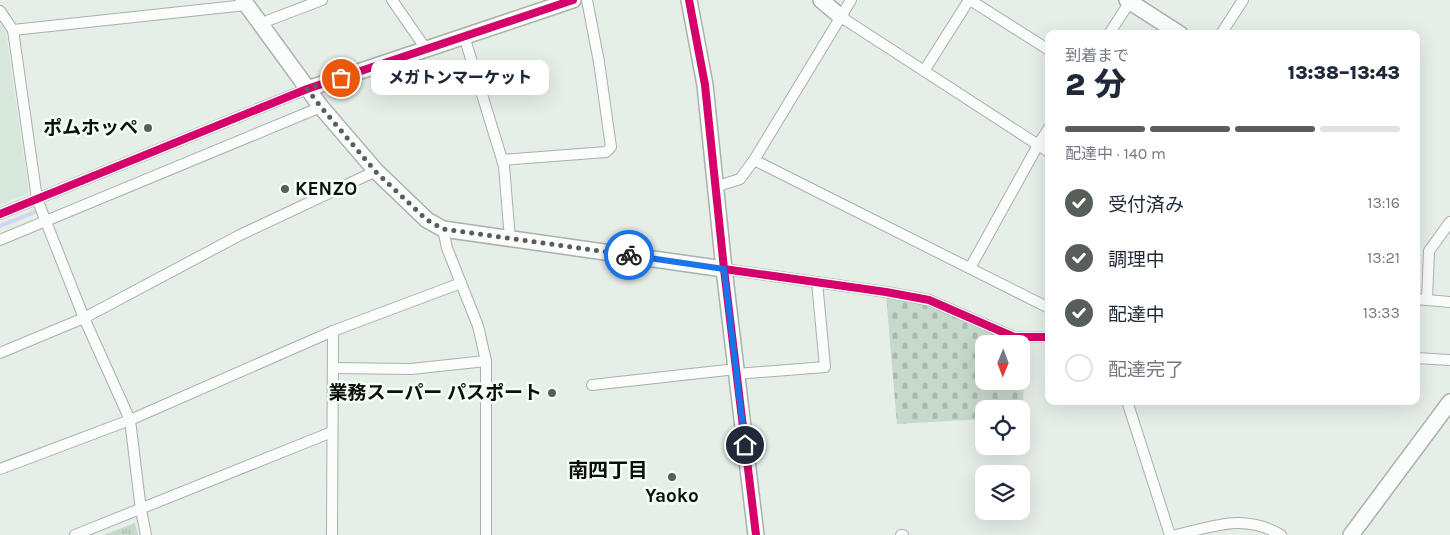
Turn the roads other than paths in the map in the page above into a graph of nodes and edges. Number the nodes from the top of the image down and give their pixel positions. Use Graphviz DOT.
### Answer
graph roads {
  1 [pos="322,0"];
  2 [pos="392,0"];
  3 [pos="573,0"];
  4 [pos="587,0"];
  5 [pos="689,0"];
  6 [pos="821,0"];
  7 [pos="852,0"];
  8 [pos="970,0"];
  9 [pos="1243,0"];
  10 [pos="1129,1"];
  11 [pos="244,2"];
  12 [pos="0,11"];
  13 [pos="841,17"];
  14 [pos="260,24"];
  15 [pos="12,30"];
  16 [pos="1111,30"];
  17 [pos="1174,30"];
  18 [pos="1223,30"];
  19 [pos="464,36"];
  20 [pos="1045,47"];
  21 [pos="426,49"];
  22 [pos="924,70"];
  23 [pos="307,89"];
  24 [pos="321,107"];
  25 [pos="1045,134"];
  26 [pos="1038,145"];
  27 [pos="1045,149"];
  28 [pos="502,160"];
  29 [pos="754,160"];
  30 [pos="376,172"];
  31 [pos="715,187"];
  32 [pos="37,199"];
  33 [pos="0,214"];
  34 [pos="46,221"];
  35 [pos="1450,222"];
  36 [pos="443,229"];
  37 [pos="510,238"];
  38 [pos="0,240"];
  39 [pos="970,268"];
  40 [pos="724,269"];
  41 [pos="817,282"];
  42 [pos="461,283"];
  43 [pos="1420,299"];
  44 [pos="1428,300"];
  45 [pos="1450,302"];
  46 [pos="1045,306"];
  47 [pos="84,318"];
  48 [pos="334,331"];
  49 [pos="1045,337"];
  50 [pos="0,353"];
  51 [pos="1420,358"];
  52 [pos="1450,360"];
  53 [pos="486,361"];
  54 [pos="333,368"];
  55 [pos="736,372"];
  56 [pos="592,384"];
  57 [pos="1450,402"];
  58 [pos="1129,405"];
  59 [pos="130,420"];
  60 [pos="332,432"];
  61 [pos="0,469"];
  62 [pos="141,510"];
  63 [pos="75,535"];
  64 [pos="146,535"];
  65 [pos="332,535"];
  66 [pos="486,535"];
  67 [pos="756,535"];
  68 [pos="1170,535"];
  69 [pos="1176,535"];
  70 [pos="1281,535"];
  71 [pos="1351,535"];
  1 -- 14 [label="street"];
  2 -- 21 [label="street"];
  3 -- 19 [label="main road"];
  4 -- 28 [label="street"];
  5 -- 31 [label="main road"];
  6 -- 13 [label="main road"];
  7 -- 13 [label="street"];
  8 -- 20 [label="street"];
  8 -- 22 [label="street"];
  9 -- 18 [label="street"];
  10 -- 16 [label="street"];
  10 -- 17 [label="main road"];
  11 -- 14 [label="main road"];
  11 -- 15 [label="street"];
  12 -- 15 [label="street"];
  13 -- 22 [label="street"];
  13 -- 29 [label="street"];
  14 -- 23 [label="main road"];
  15 -- 32 [label="street"];
  19 -- 21 [label="main road"];
  19 -- 28 [label="street"];
  21 -- 23 [label="main road"];
  22 -- 26 [label="street"];
  23 -- 24 [label="main road"];
  23 -- 32 [label="street"];
  24 -- 30 [label="main road"];
  24 -- 34 [label="street"];
  25 -- 26 [label="street"];
  26 -- 27 [label="street"];
  26 -- 39 [label="street"];
  28 -- 37 [label="street"];
  29 -- 31 [label="street"];
  29 -- 39 [label="street"];
  30 -- 36 [label="main road"];
  30 -- 47 [label="street"];
  31 -- 40 [label="main road"];
  32 -- 33 [label="street"];
  32 -- 34 [label="street"];
  34 -- 38 [label="street"];
  34 -- 47 [label="street"];
  35 -- 44 [label="street"];
  36 -- 37 [label="main road"];
  36 -- 42 [label="street"];
  37 -- 40 [label="main road"];
  39 -- 46 [label="street"];
  40 -- 41 [label="street"];
  40 -- 55 [label="main road"];
  41 -- 49 [label="street"];
  41 -- 55 [label="street"];
  42 -- 48 [label="street"];
  42 -- 53 [label="street"];
  43 -- 44 [label="street"];
  44 -- 45 [label="street"];
  47 -- 50 [label="street"];
  47 -- 59 [label="street"];
  48 -- 54 [label="street"];
  48 -- 59 [label="street"];
  51 -- 52 [label="street"];
  53 -- 54 [label="street"];
  53 -- 66 [label="street"];
  54 -- 60 [label="street"];
  55 -- 56 [label="street"];
  55 -- 67 [label="main road"];
  57 -- 71 [label="main road"];
  58 -- 68 [label="street"];
  59 -- 61 [label="street"];
  59 -- 62 [label="street"];
  60 -- 62 [label="street"];
  60 -- 65 [label="street"];
  62 -- 63 [label="street"];
  62 -- 64 [label="street"];
  69 -- 70 [label="street"];
}
